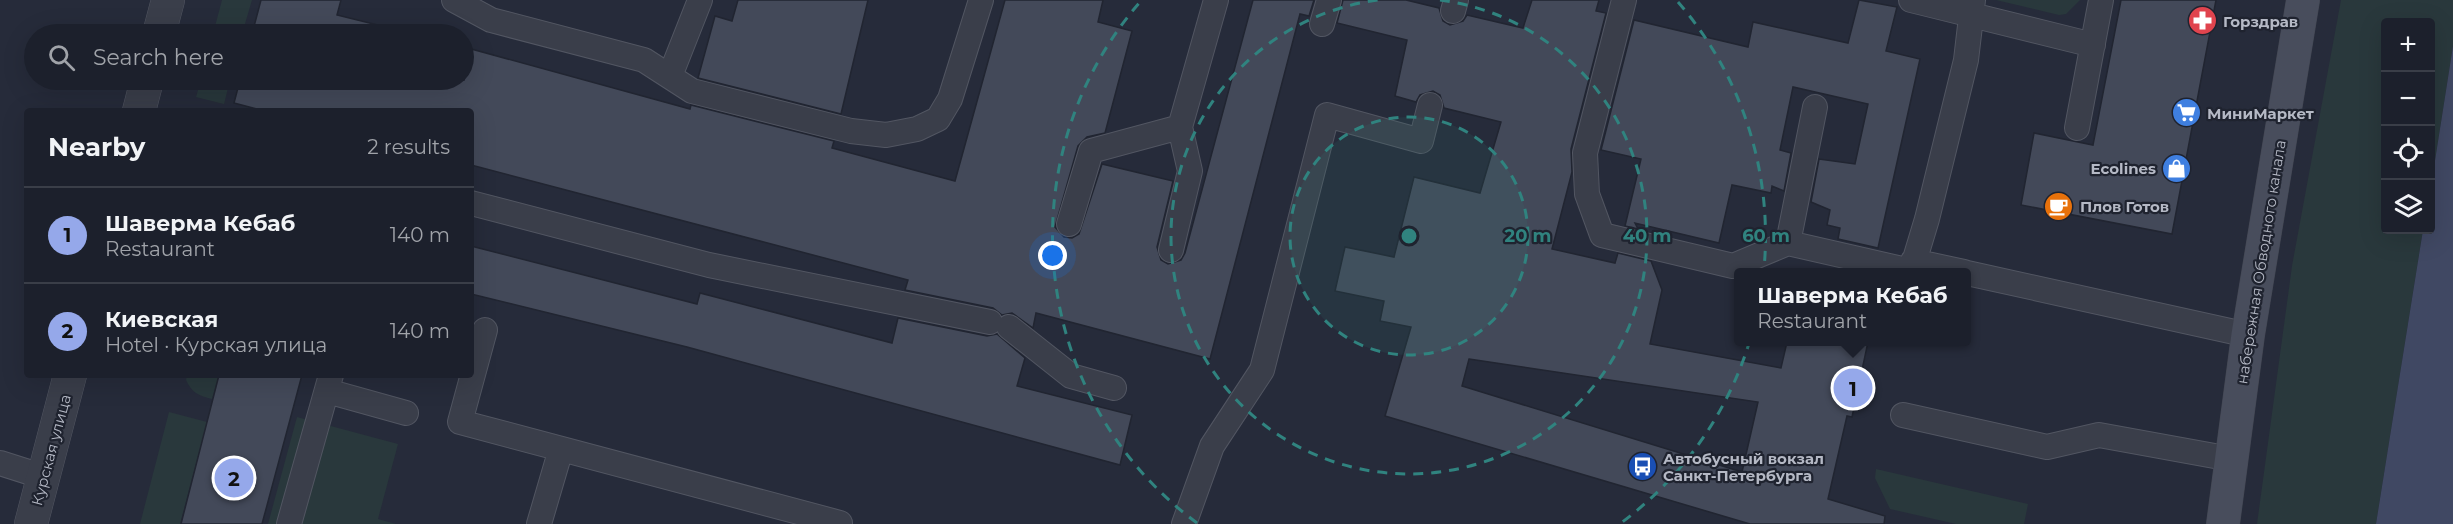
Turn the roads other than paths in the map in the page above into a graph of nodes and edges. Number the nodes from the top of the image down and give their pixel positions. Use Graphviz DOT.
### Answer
graph roads {
  1 [pos="168,0"];
  2 [pos="454,0"];
  3 [pos="700,0"];
  4 [pos="981,0"];
  5 [pos="1329,0"];
  6 [pos="1624,0"];
  7 [pos="1911,0"];
  8 [pos="2101,0"];
  9 [pos="2303,0"];
  10 [pos="1211,1"];
  11 [pos="1971,8"];
  12 [pos="162,24"];
  13 [pos="1322,24"];
  14 [pos="2093,45"];
  15 [pos="670,76"];
  16 [pos="144,90"];
  17 [pos="1430,105"];
  18 [pos="1815,107"];
  19 [pos="140,108"];
  20 [pos="1180,127"];
  21 [pos="2077,128"];
  22 [pos="474,204"];
  23 [pos="1069,224"];
  24 [pos="1788,243"];
  25 [pos="1171,250"];
  26 [pos="1912,268"];
  27 [pos="1971,274"];
  28 [pos="485,330"];
  29 [pos="2248,335"];
  30 [pos="474,353"];
  31 [pos="69,378"];
  32 [pos="462,378"];
  33 [pos="329,383"];
  34 [pos="1114,388"];
  35 [pos="406,413"];
  36 [pos="1902,415"];
  37 [pos="561,449"];
  38 [pos="2230,459"];
  39 [pos="0,463"];
  40 [pos="44,477"];
  41 [pos="840,523"];
  42 [pos="31,524"];
  43 [pos="289,524"];
  44 [pos="539,524"];
  45 [pos="1184,524"];
  46 [pos="2223,524"];
  1 -- 12 [label="street"];
  2 -- 15 [label="lane"];
  3 -- 15 [label="lane"];
  4 -- 15 [label="lane"];
  5 -- 13 [label="lane"];
  6 -- 24 [label="lane"];
  7 -- 11 [label="lane"];
  8 -- 14 [label="lane"];
  9 -- 29 [label="main road, набережная Обводного канала"];
  10 -- 20 [label="lane"];
  11 -- 14 [label="lane"];
  11 -- 26 [label="lane"];
  14 -- 21 [label="lane"];
  16 -- 19 [label="street"];
  17 -- 45 [label="lane"];
  18 -- 24 [label="lane"];
  20 -- 23 [label="lane"];
  20 -- 25 [label="lane"];
  22 -- 34 [label="lane"];
  24 -- 26 [label="lane"];
  27 -- 29 [label="lane"];
  28 -- 30 [label="lane"];
  29 -- 38 [label="main road, набережная Обводного канала"];
  31 -- 40 [label="street, Курская улица"];
  32 -- 37 [label="lane"];
  33 -- 35 [label="lane"];
  33 -- 43 [label="lane"];
  36 -- 38 [label="lane"];
  37 -- 41 [label="lane"];
  37 -- 44 [label="lane"];
  38 -- 46 [label="main road, набережная Обводного канала"];
  39 -- 40 [label="lane"];
  40 -- 42 [label="street, Курская улица"];
}
